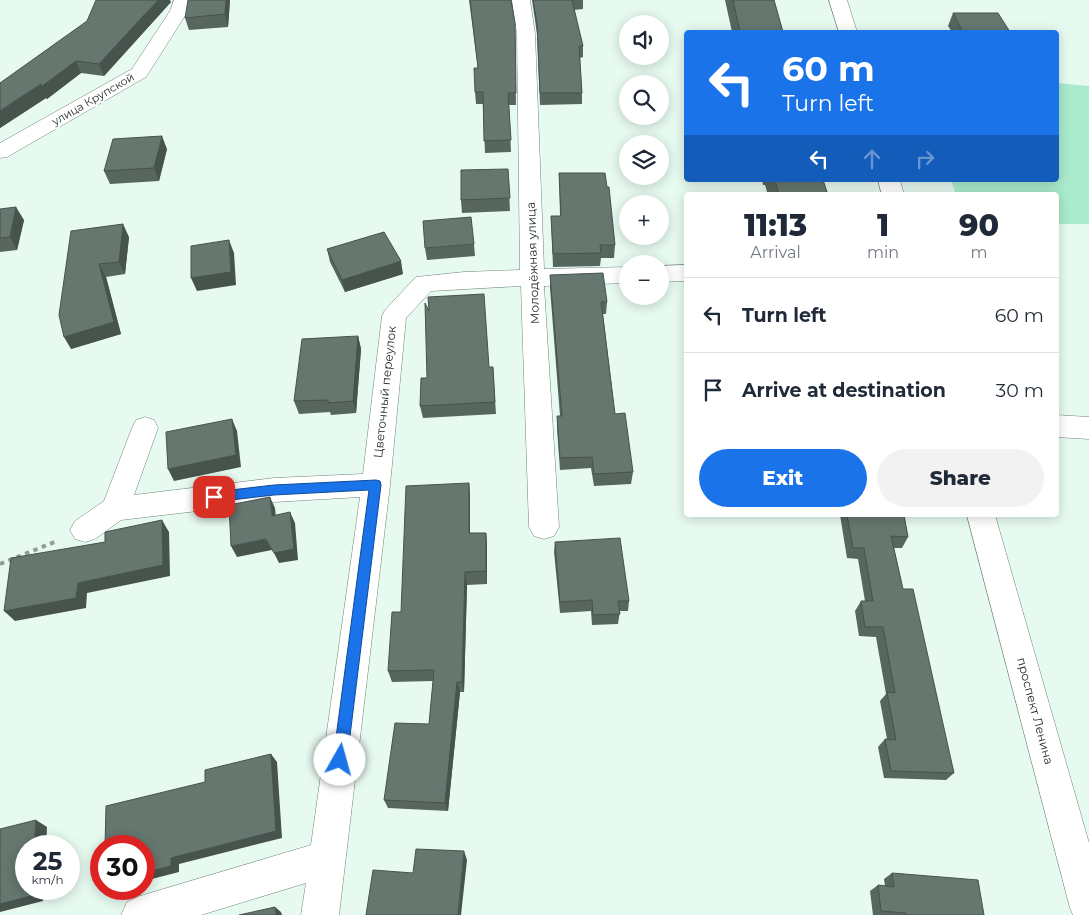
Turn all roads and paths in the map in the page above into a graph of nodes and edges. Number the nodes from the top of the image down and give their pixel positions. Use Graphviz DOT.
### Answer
graph roads {
  1 [pos="183,0"];
  2 [pos="521,0"];
  3 [pos="838,0"];
  4 [pos="847,30"];
  5 [pos="0,152"];
  6 [pos="684,273"];
  7 [pos="669,274"];
  8 [pos="619,275"];
  9 [pos="532,278"];
  10 [pos="1059,426"];
  11 [pos="145,428"];
  12 [pos="1089,428"];
  13 [pos="376,485"];
  14 [pos="115,509"];
  15 [pos="982,517"];
  16 [pos="544,527"];
  17 [pos="85,530"];
  18 [pos="0,564"];
  19 [pos="327,858"];
  20 [pos="1089,908"];
  21 [pos="140,915"];
  22 [pos="320,915"];
  1 -- 5 [label="street, улица Крупской"];
  2 -- 9 [label="street, Молодёжная улица"];
  3 -- 4 [label="street"];
  6 -- 7 [label="street"];
  8 -- 9 [label="street"];
  9 -- 13 [label="street, Цветочный переулок"];
  9 -- 16 [label="street, Молодёжная улица"];
  10 -- 12 [label="street"];
  11 -- 14 [label="street"];
  13 -- 14 [label="street"];
  13 -- 19 [label="street, Цветочный переулок"];
  14 -- 17 [label="street"];
  15 -- 20 [label="street, проспект Ленина"];
  17 -- 18 [label="path"];
  19 -- 21 [label="street"];
  19 -- 22 [label="street, Цветочный переулок"];
}
